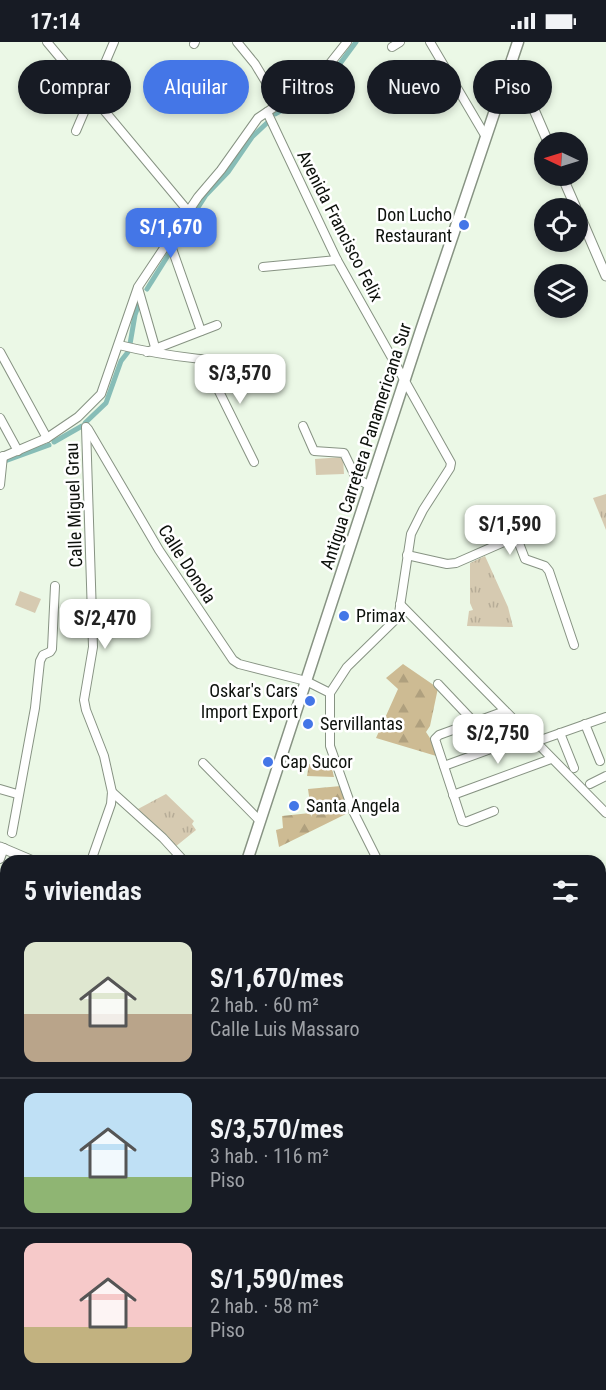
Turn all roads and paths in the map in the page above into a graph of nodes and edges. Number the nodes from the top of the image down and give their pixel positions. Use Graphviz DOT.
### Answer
graph roads {
  1 [pos="48,42"];
  2 [pos="114,42"];
  3 [pos="237,42"];
  4 [pos="347,42"];
  5 [pos="400,42"];
  6 [pos="430,42"];
  7 [pos="518,42"];
  8 [pos="392,47"];
  9 [pos="512,59"];
  10 [pos="63,60"];
  11 [pos="106,60"];
  12 [pos="333,60"];
  13 [pos="261,74"];
  14 [pos="83,114"];
  15 [pos="107,114"];
  16 [pos="264,114"];
  17 [pos="268,114"];
  18 [pos="76,131"];
  19 [pos="544,132"];
  20 [pos="486,137"];
  21 [pos="188,211"];
  22 [pos="588,235"];
  23 [pos="168,240"];
  24 [pos="337,260"];
  25 [pos="263,267"];
  26 [pos="606,276"];
  27 [pos="138,287"];
  28 [pos="217,325"];
  29 [pos="201,331"];
  30 [pos="118,345"];
  31 [pos="155,347"];
  32 [pos="0,351"];
  33 [pos="147,352"];
  34 [pos="204,361"];
  35 [pos="277,364"];
  36 [pos="405,383"];
  37 [pos="78,417"];
  38 [pos="0,418"];
  39 [pos="303,426"];
  40 [pos="86,427"];
  41 [pos="47,438"];
  42 [pos="18,451"];
  43 [pos="2,457"];
  44 [pos="254,462"];
  45 [pos="0,486"];
  46 [pos="370,486"];
  47 [pos="407,555"];
  48 [pos="55,586"];
  49 [pos="400,604"];
  50 [pos="574,645"];
  51 [pos="306,681"];
  52 [pos="438,684"];
  53 [pos="330,693"];
  54 [pos="505,711"];
  55 [pos="606,717"];
  56 [pos="474,722"];
  57 [pos="585,724"];
  58 [pos="560,733"];
  59 [pos="529,735"];
  60 [pos="535,742"];
  61 [pos="551,759"];
  62 [pos="600,761"];
  63 [pos="203,764"];
  64 [pos="444,766"];
  65 [pos="574,768"];
  66 [pos="606,776"];
  67 [pos="590,784"];
  68 [pos="0,789"];
  69 [pos="112,792"];
  70 [pos="17,794"];
  71 [pos="453,795"];
  72 [pos="494,810"];
  73 [pos="606,813"];
  74 [pos="260,821"];
  75 [pos="12,832"];
  76 [pos="2,847"];
  77 [pos="20,855"];
  78 [pos="93,855"];
  79 [pos="179,855"];
  80 [pos="249,855"];
  81 [pos="375,855"];
  1 -- 10 [label="street"];
  2 -- 11 [label="street"];
  3 -- 13 [label="street"];
  4 -- 12 [label="street"];
  5 -- 8 [label="street"];
  6 -- 20 [label="street"];
  7 -- 9 [label="highway, Antigua Carretera Panamericana Sur"];
  9 -- 19 [label="main road"];
  9 -- 20 [label="highway, Antigua Carretera Panamericana Sur"];
  14 -- 18 [label="street"];
  15 -- 21 [label="street"];
  16 -- 21 [label="street"];
  17 -- 24 [label="street, Avenida Francisco Felix"];
  20 -- 36 [label="highway, Antigua Carretera Panamericana Sur"];
  21 -- 23 [label="street"];
  22 -- 26 [label="main road"];
  23 -- 27 [label="street"];
  23 -- 29 [label="street"];
  24 -- 25 [label="street"];
  24 -- 36 [label="street, Avenida Francisco Felix"];
  27 -- 30 [label="street"];
  27 -- 31 [label="street"];
  28 -- 29 [label="street"];
  29 -- 31 [label="street"];
  30 -- 33 [label="street"];
  30 -- 37 [label="street"];
  31 -- 33 [label="street"];
  32 -- 41 [label="street"];
  33 -- 34 [label="street"];
  34 -- 35 [label="street"];
  34 -- 44 [label="street"];
  36 -- 46 [label="highway, Antigua Carretera Panamericana Sur"];
  36 -- 47 [label="street, Avenida Francisco Felix"];
  37 -- 40 [label="street, Calle Donola"];
  37 -- 41 [label="street"];
  38 -- 42 [label="street"];
  39 -- 46 [label="street"];
  40 -- 51 [label="street, Calle Donola"];
  40 -- 69 [label="street, Calle Miguel Grau"];
  41 -- 42 [label="street"];
  42 -- 43 [label="street"];
  43 -- 45 [label="street"];
  46 -- 51 [label="highway, Antigua Carretera Panamericana Sur"];
  47 -- 49 [label="street"];
  47 -- 50 [label="street"];
  48 -- 70 [label="street"];
  49 -- 53 [label="street"];
  49 -- 54 [label="street"];
  51 -- 53 [label="street, Calle Donola"];
  51 -- 74 [label="highway, Antigua Carretera Panamericana Sur"];
  52 -- 56 [label="street"];
  53 -- 81 [label="street"];
  54 -- 56 [label="street"];
  54 -- 59 [label="street"];
  55 -- 57 [label="street"];
  56 -- 64 [label="street"];
  57 -- 58 [label="street"];
  57 -- 62 [label="street"];
  58 -- 60 [label="street"];
  58 -- 65 [label="street"];
  59 -- 60 [label="street"];
  59 -- 64 [label="street"];
  60 -- 61 [label="street"];
  61 -- 71 [label="street"];
  61 -- 73 [label="street"];
  63 -- 74 [label="street"];
  64 -- 71 [label="street"];
  66 -- 67 [label="street"];
  68 -- 70 [label="street"];
  69 -- 78 [label="street, Calle Miguel Grau"];
  69 -- 79 [label="street"];
  70 -- 75 [label="street"];
  71 -- 72 [label="street"];
  74 -- 80 [label="highway, Antigua Carretera Panamericana Sur"];
  76 -- 77 [label="main road"];
}
